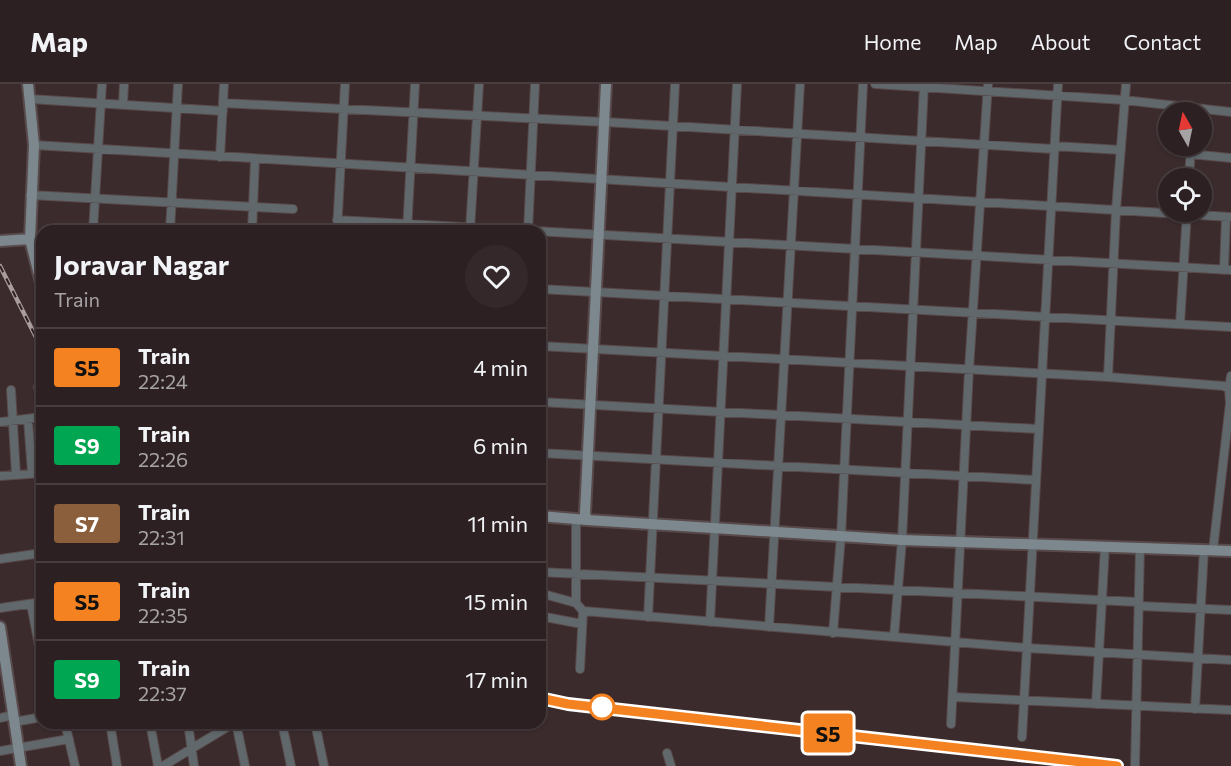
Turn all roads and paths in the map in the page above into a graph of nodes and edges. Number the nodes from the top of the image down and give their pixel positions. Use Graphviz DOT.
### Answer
graph roads {
  1 [pos="28,84"];
  2 [pos="102,84"];
  3 [pos="124,84"];
  4 [pos="178,84"];
  5 [pos="224,84"];
  6 [pos="345,84"];
  7 [pos="415,84"];
  8 [pos="479,84"];
  9 [pos="536,84"];
  10 [pos="606,84"];
  11 [pos="675,84"];
  12 [pos="737,84"];
  13 [pos="800,84"];
  14 [pos="863,84"];
  15 [pos="875,84"];
  16 [pos="1058,84"];
  17 [pos="1126,84"];
  18 [pos="924,86"];
  19 [pos="988,87"];
  20 [pos="1058,95"];
  21 [pos="30,99"];
  22 [pos="1124,100"];
  23 [pos="101,103"];
  24 [pos="123,104"];
  25 [pos="1158,105"];
  26 [pos="223,107"];
  27 [pos="177,108"];
  28 [pos="344,108"];
  29 [pos="1212,111"];
  30 [pos="413,112"];
  31 [pos="1231,112"];
  32 [pos="477,115"];
  33 [pos="534,118"];
  34 [pos="604,122"];
  35 [pos="673,126"];
  36 [pos="735,130"];
  37 [pos="797,133"];
  38 [pos="860,137"];
  39 [pos="921,141"];
  40 [pos="34,145"];
  41 [pos="984,145"];
  42 [pos="1054,148"];
  43 [pos="98,149"];
  44 [pos="1121,150"];
  45 [pos="175,154"];
  46 [pos="1212,154"];
  47 [pos="220,156"];
  48 [pos="1231,158"];
  49 [pos="255,159"];
  50 [pos="340,164"];
  51 [pos="410,168"];
  52 [pos="474,172"];
  53 [pos="531,175"];
  54 [pos="602,179"];
  55 [pos="670,183"];
  56 [pos="732,187"];
  57 [pos="794,191"];
  58 [pos="30,195"];
  59 [pos="858,195"];
  60 [pos="95,198"];
  61 [pos="918,198"];
  62 [pos="172,202"];
  63 [pos="980,202"];
  64 [pos="1051,206"];
  65 [pos="253,207"];
  66 [pos="293,209"];
  67 [pos="1116,210"];
  68 [pos="1158,212"];
  69 [pos="1212,215"];
  70 [pos="1229,217"];
  71 [pos="337,220"];
  72 [pos="1187,222"];
  73 [pos="93,225"];
  74 [pos="170,225"];
  75 [pos="252,225"];
  76 [pos="337,225"];
  77 [pos="387,225"];
  78 [pos="407,225"];
  79 [pos="471,225"];
  80 [pos="528,225"];
  81 [pos="546,231"];
  82 [pos="599,234"];
  83 [pos="30,238"];
  84 [pos="667,238"];
  85 [pos="36,239"];
  86 [pos="0,241"];
  87 [pos="729,242"];
  88 [pos="791,246"];
  89 [pos="855,249"];
  90 [pos="916,253"];
  91 [pos="977,257"];
  92 [pos="1047,261"];
  93 [pos="36,262"];
  94 [pos="1114,264"];
  95 [pos="1184,268"];
  96 [pos="1227,270"];
  97 [pos="546,289"];
  98 [pos="596,292"];
  99 [pos="664,296"];
  100 [pos="726,299"];
  101 [pos="788,303"];
  102 [pos="852,306"];
  103 [pos="912,309"];
  104 [pos="973,313"];
  105 [pos="1044,316"];
  106 [pos="1111,320"];
  107 [pos="1180,324"];
  108 [pos="1231,327"];
  109 [pos="546,346"];
  110 [pos="593,350"];
  111 [pos="661,353"];
  112 [pos="722,356"];
  113 [pos="785,360"];
  114 [pos="849,363"];
  115 [pos="909,366"];
  116 [pos="969,369"];
  117 [pos="1041,373"];
  118 [pos="1231,376"];
  119 [pos="1108,377"];
  120 [pos="1229,389"];
  121 [pos="11,390"];
  122 [pos="546,402"];
  123 [pos="591,405"];
  124 [pos="659,408"];
  125 [pos="720,412"];
  126 [pos="782,415"];
  127 [pos="36,418"];
  128 [pos="28,419"];
  129 [pos="846,419"];
  130 [pos="13,420"];
  131 [pos="0,422"];
  132 [pos="907,422"];
  133 [pos="967,425"];
  134 [pos="1038,429"];
  135 [pos="546,453"];
  136 [pos="588,456"];
  137 [pos="657,460"];
  138 [pos="718,463"];
  139 [pos="779,466"];
  140 [pos="844,470"];
  141 [pos="32,473"];
  142 [pos="36,473"];
  143 [pos="905,473"];
  144 [pos="16,475"];
  145 [pos="0,476"];
  146 [pos="965,476"];
  147 [pos="1036,480"];
  148 [pos="546,516"];
  149 [pos="582,519"];
  150 [pos="655,524"];
  151 [pos="715,528"];
  152 [pos="776,532"];
  153 [pos="841,536"];
  154 [pos="902,540"];
  155 [pos="962,542"];
  156 [pos="1033,544"];
  157 [pos="1105,546"];
  158 [pos="1140,547"];
  159 [pos="1209,550"];
  160 [pos="1231,551"];
  161 [pos="36,554"];
  162 [pos="0,559"];
  163 [pos="546,572"];
  164 [pos="576,573"];
  165 [pos="651,576"];
  166 [pos="712,579"];
  167 [pos="772,582"];
  168 [pos="836,586"];
  169 [pos="898,590"];
  170 [pos="959,594"];
  171 [pos="546,595"];
  172 [pos="1030,598"];
  173 [pos="1102,600"];
  174 [pos="36,603"];
  175 [pos="576,603"];
  176 [pos="31,604"];
  177 [pos="1138,604"];
  178 [pos="0,608"];
  179 [pos="1201,609"];
  180 [pos="1231,610"];
  181 [pos="583,611"];
  182 [pos="546,617"];
  183 [pos="648,617"];
  184 [pos="710,622"];
  185 [pos="582,624"];
  186 [pos="0,627"];
  187 [pos="769,627"];
  188 [pos="36,630"];
  189 [pos="833,633"];
  190 [pos="894,637"];
  191 [pos="957,642"];
  192 [pos="1027,648"];
  193 [pos="1099,652"];
  194 [pos="1137,654"];
  195 [pos="1198,658"];
  196 [pos="1231,660"];
  197 [pos="580,669"];
  198 [pos="953,697"];
  199 [pos="1024,701"];
  200 [pos="1096,704"];
  201 [pos="1136,706"];
  202 [pos="1195,709"];
  203 [pos="1231,710"];
  204 [pos="36,717"];
  205 [pos="0,718"];
  206 [pos="14,719"];
  207 [pos="951,724"];
  208 [pos="66,729"];
  209 [pos="111,729"];
  210 [pos="152,729"];
  211 [pos="189,729"];
  212 [pos="224,729"];
  213 [pos="236,729"];
  214 [pos="283,729"];
  215 [pos="316,729"];
  216 [pos="1022,737"];
  217 [pos="69,739"];
  218 [pos="18,748"];
  219 [pos="191,748"];
  220 [pos="0,751"];
  221 [pos="667,753"];
  222 [pos="21,766"];
  223 [pos="75,766"];
  224 [pos="117,766"];
  225 [pos="161,766"];
  226 [pos="195,766"];
  227 [pos="245,766"];
  228 [pos="291,766"];
  229 [pos="324,766"];
  230 [pos="671,766"];
  231 [pos="1134,766"];
  1 -- 21 [label="main road"];
  2 -- 23 [label="street"];
  3 -- 24 [label="street"];
  4 -- 27 [label="street"];
  5 -- 26 [label="street"];
  6 -- 28 [label="street"];
  7 -- 30 [label="street"];
  8 -- 32 [label="street"];
  9 -- 33 [label="street"];
  10 -- 34 [label="main road"];
  11 -- 35 [label="street"];
  12 -- 36 [label="street"];
  13 -- 37 [label="street"];
  14 -- 38 [label="street"];
  15 -- 18 [label="street"];
  16 -- 20 [label="street"];
  17 -- 22 [label="street"];
  18 -- 19 [label="street"];
  18 -- 39 [label="street"];
  19 -- 20 [label="street"];
  19 -- 41 [label="street"];
  20 -- 22 [label="street"];
  20 -- 42 [label="street"];
  21 -- 23 [label="street"];
  21 -- 40 [label="main road"];
  22 -- 25 [label="street"];
  22 -- 44 [label="street"];
  23 -- 24 [label="street"];
  23 -- 43 [label="street"];
  24 -- 27 [label="street"];
  26 -- 27 [label="street"];
  26 -- 28 [label="street"];
  26 -- 47 [label="street"];
  27 -- 45 [label="street"];
  28 -- 30 [label="street"];
  28 -- 50 [label="street"];
  29 -- 31 [label="street"];
  30 -- 32 [label="street"];
  30 -- 51 [label="street"];
  32 -- 33 [label="street"];
  32 -- 52 [label="street"];
  33 -- 34 [label="street"];
  33 -- 53 [label="street"];
  34 -- 35 [label="street"];
  34 -- 54 [label="main road"];
  35 -- 36 [label="street"];
  35 -- 55 [label="street"];
  36 -- 37 [label="street"];
  36 -- 56 [label="street"];
  37 -- 38 [label="street"];
  37 -- 57 [label="street"];
  38 -- 39 [label="street"];
  38 -- 59 [label="street"];
  39 -- 41 [label="street"];
  39 -- 61 [label="street"];
  40 -- 43 [label="street"];
  40 -- 58 [label="main road"];
  41 -- 42 [label="street"];
  41 -- 63 [label="street"];
  42 -- 44 [label="street"];
  42 -- 64 [label="street"];
  43 -- 45 [label="street"];
  43 -- 60 [label="street"];
  44 -- 67 [label="street"];
  45 -- 47 [label="street"];
  45 -- 62 [label="street"];
  46 -- 48 [label="street"];
  47 -- 49 [label="street"];
  49 -- 50 [label="street"];
  49 -- 65 [label="street"];
  50 -- 51 [label="street"];
  50 -- 71 [label="street"];
  51 -- 52 [label="street"];
  51 -- 78 [label="street"];
  52 -- 53 [label="street"];
  52 -- 79 [label="street"];
  53 -- 54 [label="street"];
  53 -- 80 [label="street"];
  54 -- 55 [label="street"];
  54 -- 82 [label="main road"];
  55 -- 56 [label="street"];
  55 -- 84 [label="street"];
  56 -- 57 [label="street"];
  56 -- 87 [label="street"];
  57 -- 59 [label="street"];
  57 -- 88 [label="street"];
  58 -- 60 [label="street"];
  58 -- 83 [label="main road"];
  59 -- 61 [label="street"];
  59 -- 89 [label="street"];
  60 -- 62 [label="street"];
  60 -- 73 [label="street"];
  61 -- 63 [label="street"];
  61 -- 90 [label="street"];
  62 -- 65 [label="street"];
  62 -- 74 [label="street"];
  63 -- 64 [label="street"];
  63 -- 91 [label="street"];
  64 -- 67 [label="street"];
  64 -- 92 [label="street"];
  65 -- 66 [label="street"];
  65 -- 75 [label="street"];
  67 -- 68 [label="street"];
  67 -- 94 [label="street"];
  69 -- 70 [label="street"];
  70 -- 96 [label="street"];
  71 -- 76 [label="street"];
  71 -- 77 [label="street"];
  72 -- 95 [label="street"];
  81 -- 82 [label="street"];
  82 -- 84 [label="street"];
  82 -- 98 [label="main road"];
  83 -- 85 [label="street"];
  83 -- 86 [label="main road"];
  83 -- 93 [label="main road"];
  84 -- 87 [label="street"];
  84 -- 99 [label="street"];
  87 -- 88 [label="street"];
  87 -- 100 [label="street"];
  88 -- 89 [label="street"];
  88 -- 101 [label="street"];
  89 -- 90 [label="street"];
  89 -- 102 [label="street"];
  90 -- 91 [label="street"];
  90 -- 103 [label="street"];
  91 -- 92 [label="street"];
  91 -- 104 [label="street"];
  92 -- 94 [label="street"];
  92 -- 105 [label="street"];
  94 -- 95 [label="street"];
  94 -- 106 [label="street"];
  95 -- 96 [label="street"];
  95 -- 107 [label="street"];
  97 -- 98 [label="street"];
  98 -- 99 [label="street"];
  98 -- 110 [label="main road"];
  99 -- 100 [label="street"];
  99 -- 111 [label="street"];
  100 -- 101 [label="street"];
  100 -- 112 [label="street"];
  101 -- 102 [label="street"];
  101 -- 113 [label="street"];
  102 -- 103 [label="street"];
  102 -- 114 [label="street"];
  103 -- 104 [label="street"];
  103 -- 115 [label="street"];
  104 -- 105 [label="street"];
  104 -- 116 [label="street"];
  105 -- 106 [label="street"];
  105 -- 117 [label="street"];
  106 -- 107 [label="street"];
  106 -- 119 [label="street"];
  107 -- 108 [label="street"];
  109 -- 110 [label="street"];
  110 -- 111 [label="street"];
  110 -- 123 [label="main road"];
  111 -- 112 [label="street"];
  111 -- 124 [label="street"];
  112 -- 113 [label="street"];
  112 -- 125 [label="street"];
  113 -- 114 [label="street"];
  113 -- 126 [label="street"];
  114 -- 115 [label="street"];
  114 -- 129 [label="street"];
  115 -- 116 [label="street"];
  115 -- 132 [label="street"];
  116 -- 117 [label="street"];
  116 -- 133 [label="street"];
  117 -- 119 [label="street"];
  117 -- 134 [label="street"];
  118 -- 120 [label="street"];
  119 -- 120 [label="street"];
  120 -- 159 [label="street"];
  121 -- 130 [label="street"];
  122 -- 123 [label="street"];
  123 -- 124 [label="street"];
  123 -- 136 [label="main road"];
  124 -- 125 [label="street"];
  124 -- 137 [label="street"];
  125 -- 126 [label="street"];
  125 -- 138 [label="street"];
  126 -- 129 [label="street"];
  126 -- 139 [label="street"];
  127 -- 128 [label="street"];
  128 -- 130 [label="street"];
  128 -- 141 [label="street"];
  129 -- 132 [label="street"];
  129 -- 140 [label="street"];
  130 -- 131 [label="street"];
  130 -- 144 [label="street"];
  132 -- 133 [label="street"];
  132 -- 143 [label="street"];
  133 -- 134 [label="street"];
  133 -- 146 [label="street"];
  134 -- 147 [label="street"];
  135 -- 136 [label="street"];
  136 -- 137 [label="street"];
  136 -- 149 [label="main road"];
  137 -- 138 [label="street"];
  137 -- 150 [label="street"];
  138 -- 139 [label="street"];
  138 -- 151 [label="street"];
  139 -- 140 [label="street"];
  139 -- 152 [label="street"];
  140 -- 143 [label="street"];
  140 -- 153 [label="street"];
  141 -- 142 [label="street"];
  141 -- 144 [label="street"];
  143 -- 146 [label="street"];
  143 -- 154 [label="street"];
  144 -- 145 [label="street"];
  146 -- 147 [label="street"];
  146 -- 155 [label="street"];
  147 -- 156 [label="street"];
  148 -- 149 [label="main road"];
  149 -- 150 [label="main road"];
  149 -- 164 [label="street"];
  150 -- 151 [label="main road"];
  150 -- 165 [label="street"];
  151 -- 152 [label="main road"];
  151 -- 166 [label="street"];
  152 -- 153 [label="main road"];
  152 -- 167 [label="street"];
  153 -- 154 [label="main road"];
  153 -- 168 [label="street"];
  154 -- 155 [label="main road"];
  154 -- 169 [label="street"];
  155 -- 156 [label="main road"];
  155 -- 170 [label="street"];
  156 -- 157 [label="main road"];
  156 -- 172 [label="street"];
  157 -- 158 [label="main road"];
  157 -- 173 [label="street"];
  158 -- 159 [label="main road"];
  158 -- 177 [label="street"];
  159 -- 160 [label="main road"];
  159 -- 179 [label="street"];
  161 -- 162 [label="street"];
  163 -- 164 [label="street"];
  164 -- 165 [label="street"];
  164 -- 175 [label="street"];
  165 -- 166 [label="street"];
  165 -- 183 [label="street"];
  166 -- 167 [label="street"];
  166 -- 184 [label="street"];
  167 -- 168 [label="street"];
  167 -- 187 [label="street"];
  168 -- 169 [label="street"];
  168 -- 189 [label="street"];
  169 -- 170 [label="street"];
  169 -- 190 [label="street"];
  170 -- 172 [label="street"];
  170 -- 191 [label="street"];
  171 -- 175 [label="street"];
  172 -- 173 [label="street"];
  172 -- 192 [label="street"];
  173 -- 177 [label="street"];
  173 -- 193 [label="street"];
  174 -- 176 [label="street"];
  175 -- 181 [label="street"];
  176 -- 178 [label="street"];
  176 -- 188 [label="street"];
  177 -- 179 [label="street"];
  177 -- 194 [label="street"];
  179 -- 180 [label="street"];
  179 -- 195 [label="street"];
  181 -- 183 [label="street"];
  181 -- 185 [label="street"];
  182 -- 185 [label="street"];
  183 -- 184 [label="street"];
  184 -- 187 [label="street"];
  185 -- 197 [label="street"];
  186 -- 206 [label="main road"];
  187 -- 189 [label="street"];
  189 -- 190 [label="street"];
  190 -- 191 [label="street"];
  191 -- 192 [label="street"];
  191 -- 198 [label="street"];
  192 -- 193 [label="street"];
  192 -- 199 [label="street"];
  193 -- 194 [label="street"];
  193 -- 200 [label="street"];
  194 -- 195 [label="street"];
  194 -- 201 [label="street"];
  195 -- 196 [label="street"];
  195 -- 202 [label="street"];
  198 -- 199 [label="street"];
  198 -- 207 [label="street"];
  199 -- 200 [label="street"];
  199 -- 216 [label="street"];
  200 -- 201 [label="street"];
  201 -- 202 [label="street"];
  201 -- 231 [label="street"];
  202 -- 203 [label="street"];
  204 -- 206 [label="street"];
  205 -- 206 [label="street"];
  206 -- 218 [label="main road"];
  208 -- 217 [label="street"];
  209 -- 224 [label="street"];
  210 -- 225 [label="street"];
  211 -- 219 [label="street"];
  212 -- 219 [label="street"];
  213 -- 227 [label="street"];
  214 -- 228 [label="street"];
  215 -- 229 [label="street"];
  217 -- 218 [label="street"];
  217 -- 223 [label="street"];
  218 -- 220 [label="street"];
  218 -- 222 [label="main road"];
  219 -- 225 [label="street"];
  219 -- 226 [label="street"];
  221 -- 230 [label="street"];
}
